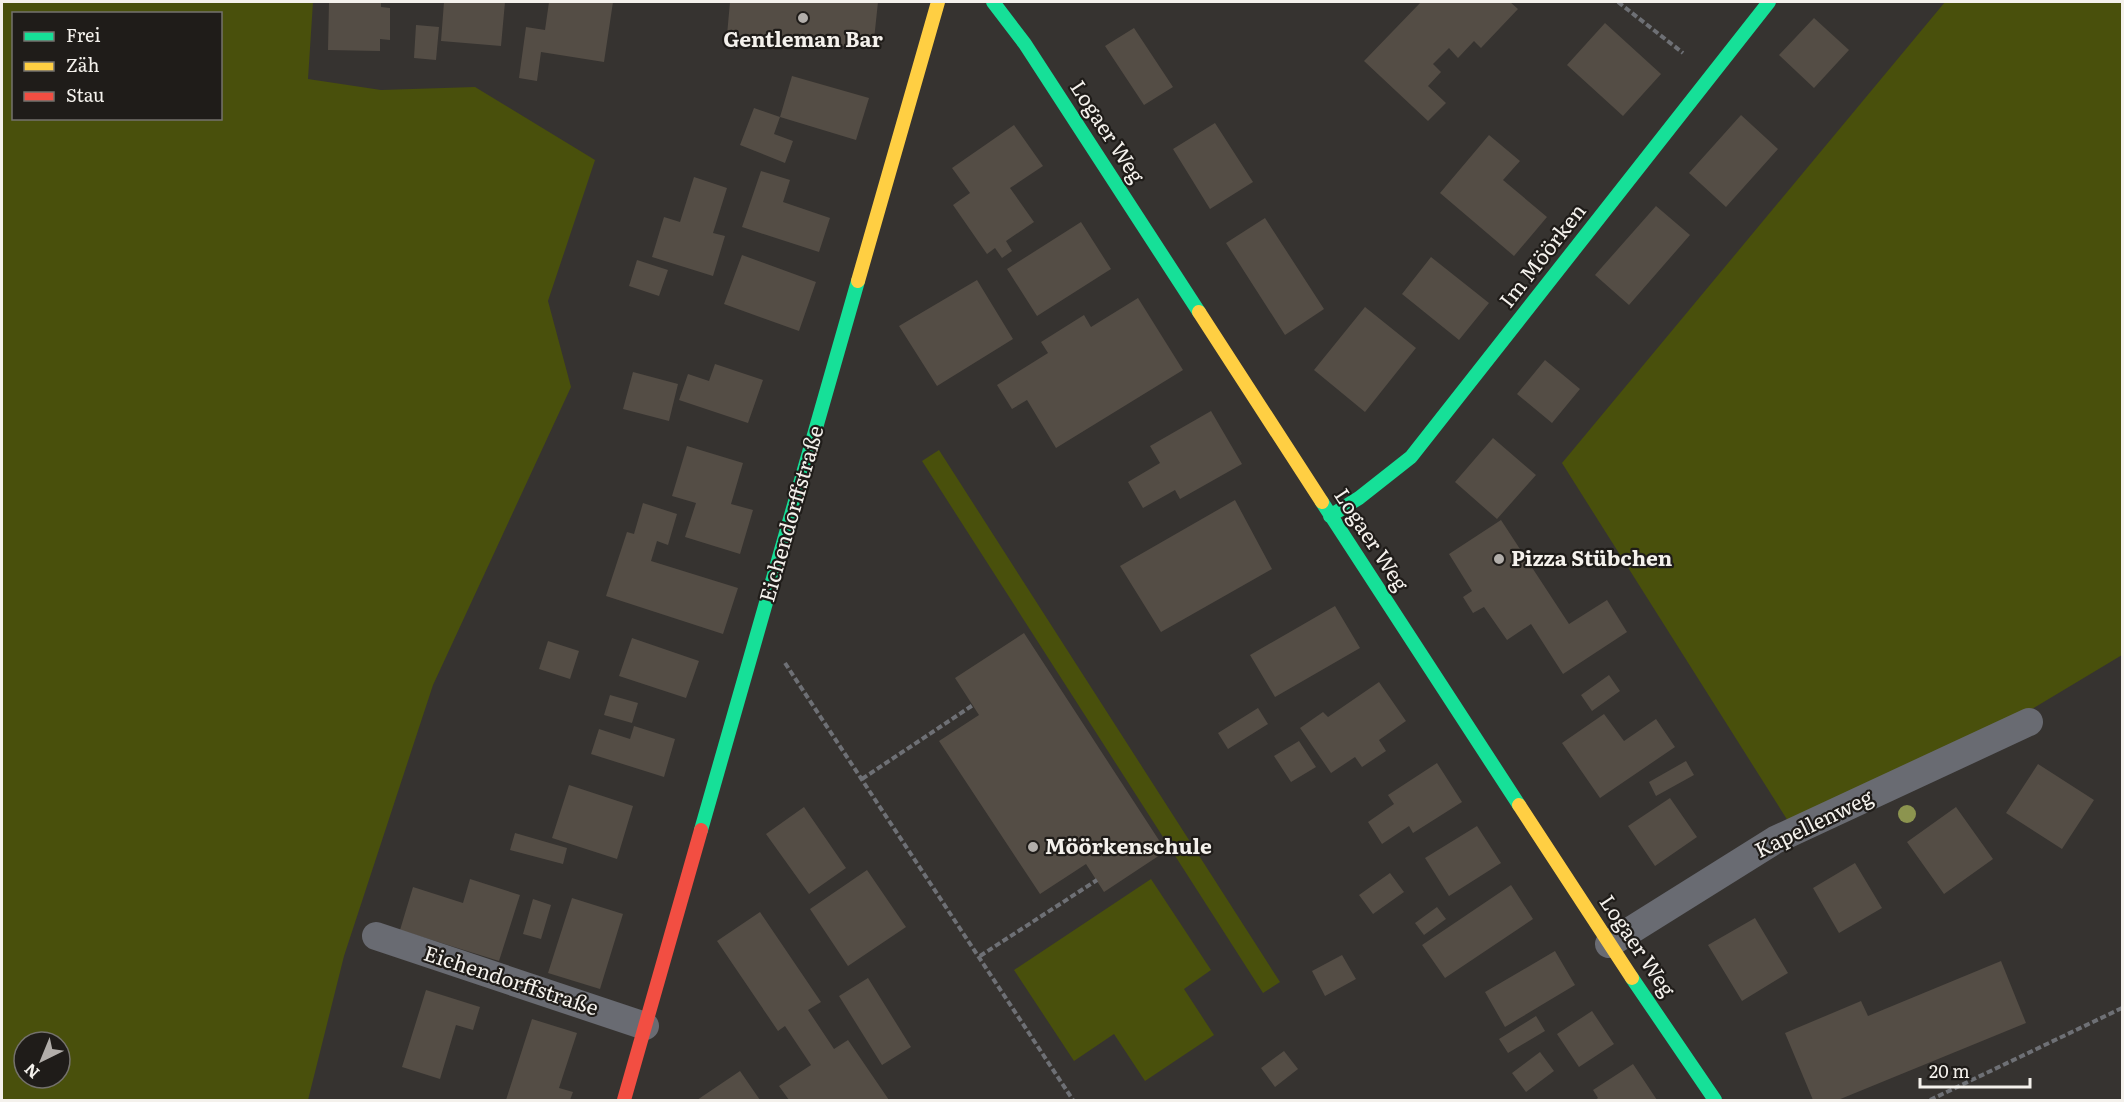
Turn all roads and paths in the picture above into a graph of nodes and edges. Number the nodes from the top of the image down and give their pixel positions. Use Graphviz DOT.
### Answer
graph roads {
  1 [pos="938,2"];
  2 [pos="993,2"];
  3 [pos="1618,2"];
  4 [pos="1769,2"];
  5 [pos="1712,76"];
  6 [pos="1330,516"];
  7 [pos="760,624"];
  8 [pos="973,705"];
  9 [pos="2029,722"];
  10 [pos="862,779"];
  11 [pos="1097,880"];
  12 [pos="376,936"];
  13 [pos="1609,944"];
  14 [pos="980,956"];
  15 [pos="2122,1008"];
  16 [pos="645,1026"];
  17 [pos="624,1101"];
  18 [pos="1073,1101"];
  19 [pos="1715,1101"];
  20 [pos="1930,1101"];
  1 -- 7 [label="street, Eichendorffstraße"];
  2 -- 6 [label="street, Logaer Weg"];
  3 -- 5 [label="path"];
  4 -- 5 [label="street, Im Möörken"];
  5 -- 6 [label="street, Im Möörken"];
  6 -- 13 [label="street, Logaer Weg"];
  7 -- 10 [label="path"];
  7 -- 16 [label="street, Eichendorffstraße"];
  8 -- 10 [label="path"];
  9 -- 13 [label="street, Kapellenweg"];
  10 -- 14 [label="path"];
  11 -- 14 [label="path"];
  12 -- 16 [label="street, Eichendorffstraße"];
  13 -- 19 [label="street, Logaer Weg"];
  14 -- 18 [label="path"];
  15 -- 20 [label="path"];
  16 -- 17 [label="street, Eichendorffstraße"];
}
